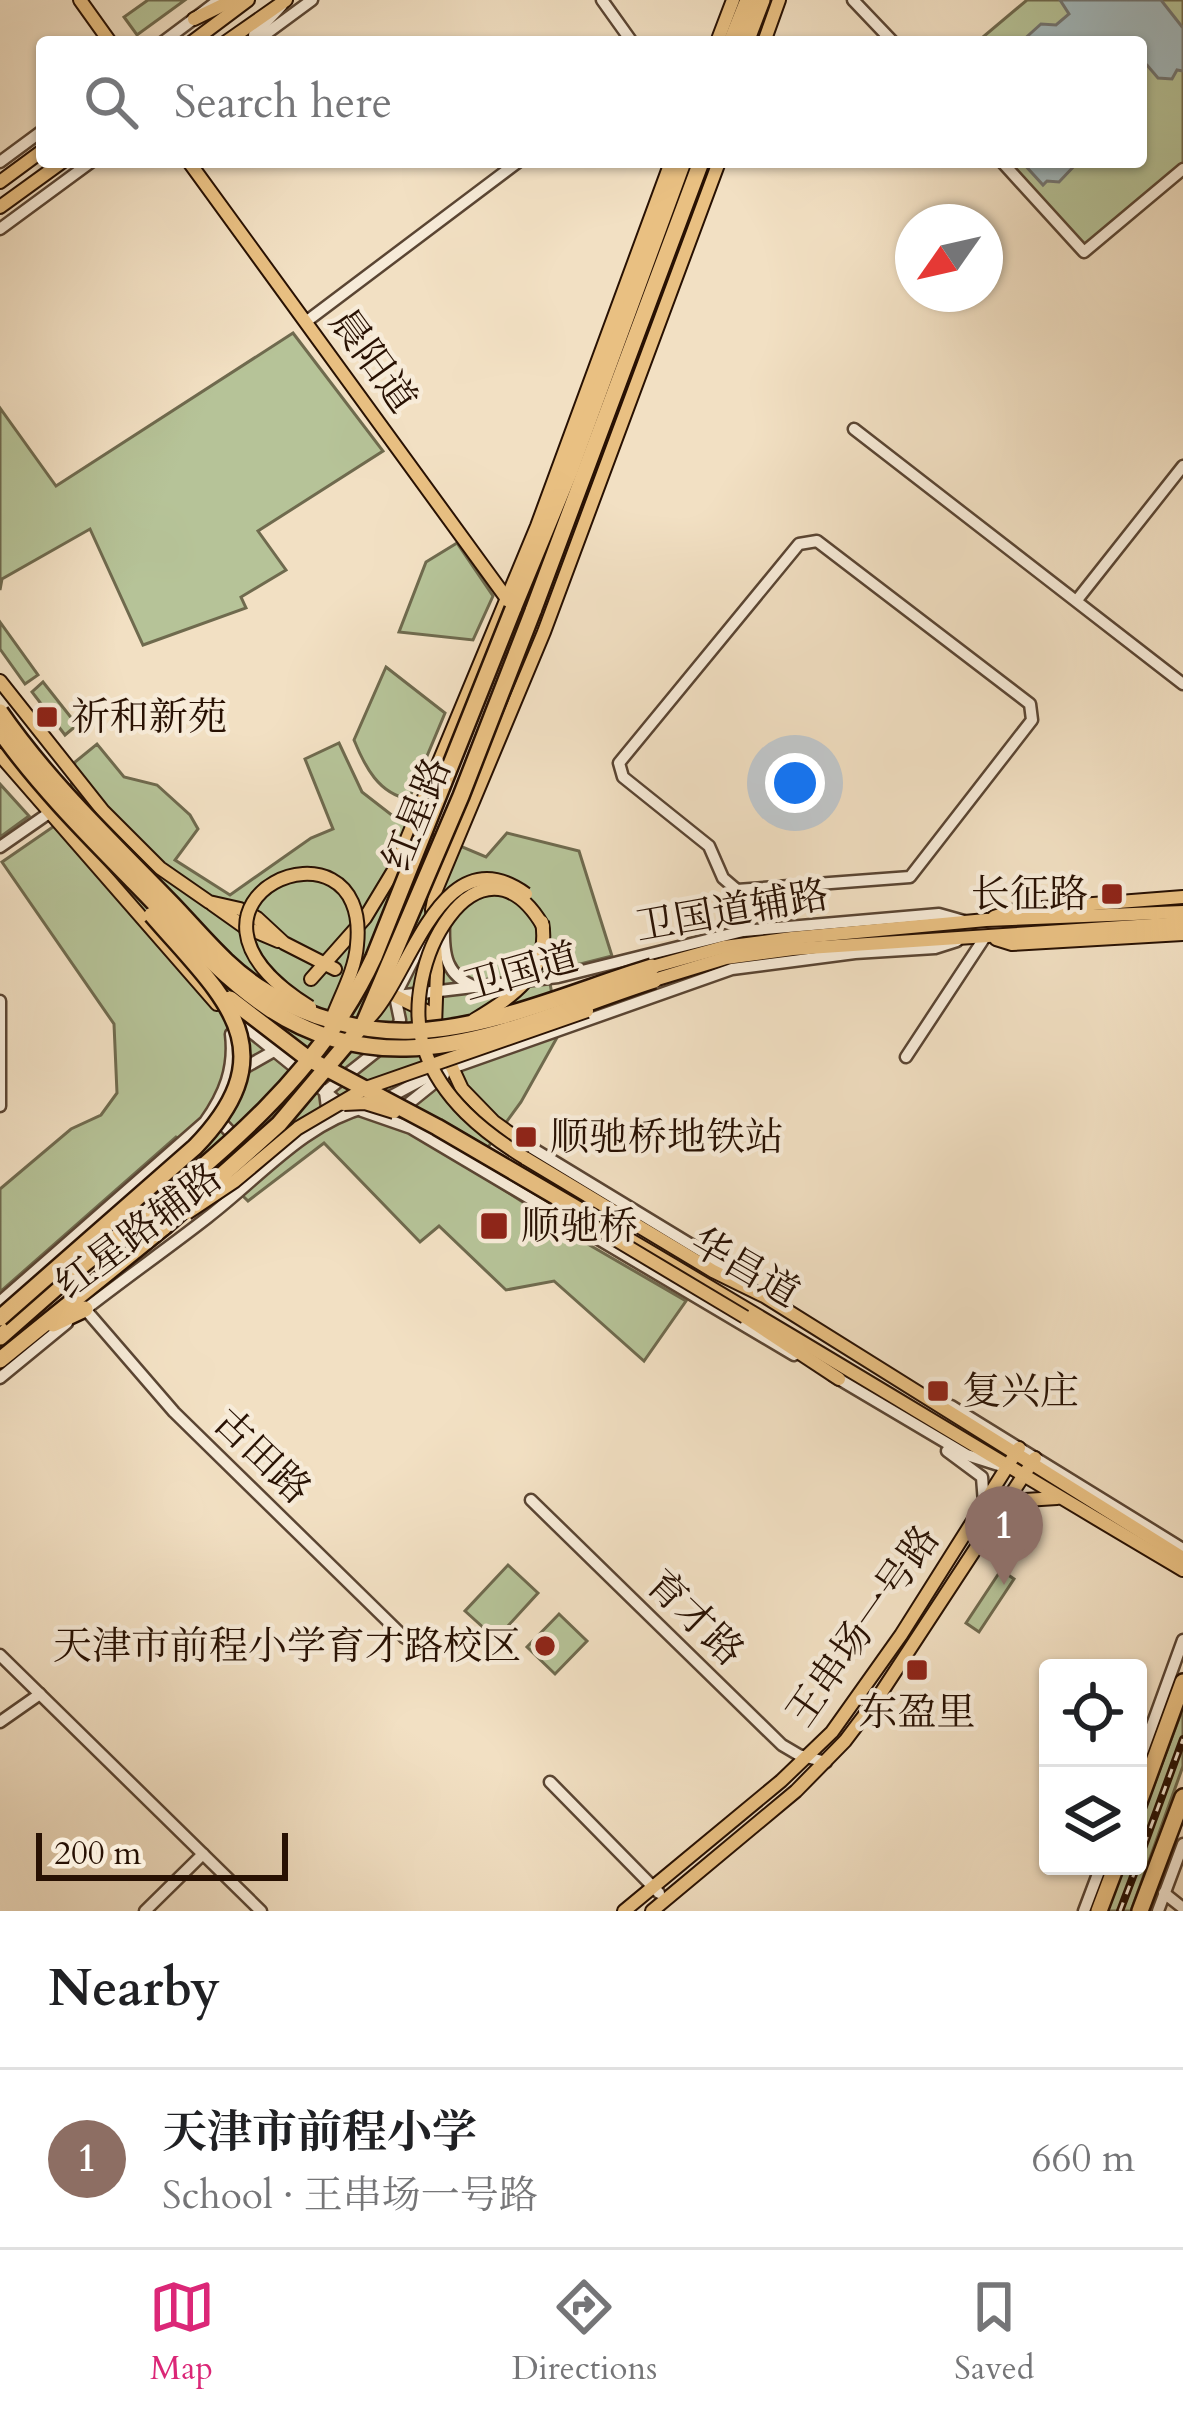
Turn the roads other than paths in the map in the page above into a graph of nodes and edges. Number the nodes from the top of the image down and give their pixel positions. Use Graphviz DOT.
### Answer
graph roads {
  1 [pos="77,0"];
  2 [pos="219,0"];
  3 [pos="233,0"];
  4 [pos="248,0"];
  5 [pos="286,0"];
  6 [pos="311,0"];
  7 [pos="602,0"];
  8 [pos="733,0"];
  9 [pos="748,0"];
  10 [pos="762,0"];
  11 [pos="779,0"];
  12 [pos="853,0"];
  13 [pos="194,19"];
  14 [pos="103,36"];
  15 [pos="171,36"];
  16 [pos="200,36"];
  17 [pos="235,36"];
  18 [pos="256,36"];
  19 [pos="260,36"];
  20 [pos="628,36"];
  21 [pos="719,36"];
  22 [pos="733,36"];
  23 [pos="748,36"];
  24 [pos="766,36"];
  25 [pos="887,36"];
  26 [pos="36,135"];
  27 [pos="36,155"];
  28 [pos="0,161"];
  29 [pos="54,168"];
  30 [pos="83,168"];
  31 [pos="197,168"];
  32 [pos="510,168"];
  33 [pos="669,168"];
  34 [pos="681,168"];
  35 [pos="699,168"];
  36 [pos="717,168"];
  37 [pos="1007,168"];
  38 [pos="1183,169"];
  39 [pos="0,182"];
  40 [pos="0,207"];
  41 [pos="0,229"];
  42 [pos="309,319"];
  43 [pos="854,429"];
  44 [pos="1183,466"];
  45 [pos="532,564"];
  46 [pos="516,576"];
  47 [pos="550,590"];
  48 [pos="1077,600"];
  49 [pos="511,603"];
  50 [pos="541,614"];
  51 [pos="0,681"];
  52 [pos="1183,684"];
  53 [pos="0,712"];
  54 [pos="0,731"];
  55 [pos="0,755"];
  56 [pos="56,756"];
  57 [pos="24,784"];
  58 [pos="418,811"];
  59 [pos="49,813"];
  60 [pos="463,831"];
  61 [pos="0,847"];
  62 [pos="109,859"];
  63 [pos="449,861"];
  64 [pos="177,882"];
  65 [pos="737,890"];
  66 [pos="1183,898"];
  67 [pos="1183,912"];
  68 [pos="433,919"];
  69 [pos="986,920"];
  70 [pos="969,922"];
  71 [pos="1183,923"];
  72 [pos="145,925"];
  73 [pos="543,926"];
  74 [pos="1012,928"];
  75 [pos="742,931"];
  76 [pos="938,933"];
  77 [pos="1183,934"];
  78 [pos="987,937"];
  79 [pos="964,939"];
  80 [pos="343,941"];
  81 [pos="299,952"];
  82 [pos="440,959"];
  83 [pos="329,966"];
  84 [pos="653,973"];
  85 [pos="205,976"];
  86 [pos="558,977"];
  87 [pos="311,979"];
  88 [pos="479,988"];
  89 [pos="436,995"];
  90 [pos="394,996"];
  91 [pos="0,1001"];
  92 [pos="217,1004"];
  93 [pos="326,1018"];
  94 [pos="470,1022"];
  95 [pos="364,1023"];
  96 [pos="573,1025"];
  97 [pos="435,1026"];
  98 [pos="322,1042"];
  99 [pos="271,1045"];
  100 [pos="906,1057"];
  101 [pos="233,1059"];
  102 [pos="451,1069"];
  103 [pos="230,1075"];
  104 [pos="325,1093"];
  105 [pos="0,1106"];
  106 [pos="332,1107"];
  107 [pos="212,1112"];
  108 [pos="349,1112"];
  109 [pos="390,1119"];
  110 [pos="313,1130"];
  111 [pos="522,1142"];
  112 [pos="265,1169"];
  113 [pos="580,1210"];
  114 [pos="164,1227"];
  115 [pos="764,1296"];
  116 [pos="0,1302"];
  117 [pos="80,1304"];
  118 [pos="0,1318"];
  119 [pos="0,1337"];
  120 [pos="0,1360"];
  121 [pos="0,1378"];
  122 [pos="839,1379"];
  123 [pos="912,1387"];
  124 [pos="916,1426"];
  125 [pos="1012,1463"];
  126 [pos="1027,1471"];
  127 [pos="531,1500"];
  128 [pos="1064,1500"];
  129 [pos="985,1503"];
  130 [pos="1183,1553"];
  131 [pos="1183,1570"];
  132 [pos="938,1605"];
  133 [pos="405,1638"];
  134 [pos="1183,1640"];
  135 [pos="0,1658"];
  136 [pos="1183,1682"];
  137 [pos="38,1695"];
  138 [pos="0,1722"];
  139 [pos="1147,1739"];
  140 [pos="807,1757"];
  141 [pos="826,1762"];
  142 [pos="1147,1780"];
  143 [pos="550,1782"];
  144 [pos="1183,1797"];
  145 [pos="1183,1844"];
  146 [pos="202,1856"];
  147 [pos="1098,1875"];
  148 [pos="1113,1875"];
  149 [pos="653,1887"];
  150 [pos="1166,1888"];
  151 [pos="1183,1896"];
  152 [pos="665,1900"];
  153 [pos="1183,1908"];
  154 [pos="145,1911"];
  155 [pos="258,1911"];
  156 [pos="624,1911"];
  157 [pos="652,1911"];
  158 [pos="1084,1911"];
  159 [pos="1099,1911"];
  160 [pos="1140,1911"];
  161 [pos="1158,1911"];
  1 -- 14 [label="main road"];
  2 -- 13 [label="street"];
  3 -- 13 [label="main road"];
  4 -- 16 [label="main road"];
  5 -- 17 [label="main road"];
  5 -- 18 [label="street"];
  6 -- 19 [label="street"];
  7 -- 20 [label="street"];
  8 -- 21 [label="main road"];
  9 -- 22 [label="highway"];
  10 -- 23 [label="highway"];
  11 -- 24 [label="main road"];
  12 -- 25 [label="street"];
  13 -- 15 [label="street"];
  26 -- 28 [label="street"];
  27 -- 39 [label="main road"];
  29 -- 40 [label="main road"];
  30 -- 41 [label="street"];
  31 -- 42 [label="main road, 晨阳道"];
  32 -- 42 [label="street"];
  33 -- 46 [label="main road"];
  34 -- 45 [label="highway, 红星路"];
  35 -- 47 [label="highway, 红星路"];
  36 -- 47 [label="main road"];
  37 -- 38 [label="street"];
  42 -- 46 [label="main road, 晨阳道"];
  42 -- 49 [label="main road, 晨阳道"];
  43 -- 48 [label="street"];
  44 -- 48 [label="street"];
  45 -- 46 [label="highway"];
  45 -- 49 [label="highway, 红星路"];
  46 -- 49 [label="main road"];
  47 -- 50 [label="highway, 红星路"];
  48 -- 52 [label="street"];
  49 -- 58 [label="main road"];
  49 -- 98 [label="highway, 红星路, bridge"];
  50 -- 60 [label="main road"];
  50 -- 95 [label="highway, 红星路, bridge"];
  51 -- 56 [label="main road"];
  53 -- 93 [label="highway, 卫国道, bridge"];
  54 -- 62 [label="highway, 卫国道, bridge"];
  55 -- 57 [label="main road"];
  56 -- 57 [label="main road"];
  56 -- 64 [label="main road"];
  57 -- 59 [label="main road"];
  58 -- 60 [label="street"];
  58 -- 80 [label="main road"];
  59 -- 61 [label="street"];
  59 -- 72 [label="main road"];
  60 -- 63 [label="main road"];
  62 -- 84 [label="highway, 卫国道, bridge"];
  62 -- 85 [label="highway, 卫国道, bridge"];
  63 -- 68 [label="main road"];
  63 -- 82 [label="street"];
  64 -- 72 [label="main road"];
  64 -- 81 [label="main road"];
  65 -- 65 [label="street"];
  65 -- 75 [label="street"];
  66 -- 69 [label="main road"];
  67 -- 74 [label="main road, 卫国道"];
  68 -- 82 [label="main road"];
  68 -- 90 [label="street"];
  69 -- 70 [label="main road, 卫国道"];
  69 -- 74 [label="main road, 卫国道"];
  70 -- 75 [label="street, 卫国道辅路"];
  70 -- 76 [label="main road, 卫国道"];
  71 -- 74 [label="main road, 卫国道"];
  72 -- 92 [label="main road"];
  73 -- 94 [label="main road, bridge"];
  73 -- 95 [label="main road, bridge"];
  73 -- 115 [label="main road, 华昌道, bridge"];
  74 -- 78 [label="main road, 卫国道"];
  75 -- 86 [label="street, 卫国道辅路"];
  76 -- 79 [label="main road, 卫国道"];
  76 -- 84 [label="main road, 卫国道"];
  77 -- 78 [label="main road"];
  78 -- 79 [label="main road, 卫国道"];
  78 -- 100 [label="street"];
  79 -- 96 [label="street, 卫国道辅路"];
  80 -- 81 [label="main road"];
  80 -- 83 [label="main road"];
  81 -- 83 [label="main road"];
  81 -- 87 [label="main road"];
  82 -- 88 [label="street"];
  82 -- 89 [label="main road"];
  83 -- 87 [label="main road"];
  83 -- 90 [label="street"];
  84 -- 94 [label="highway, 卫国道, bridge"];
  84 -- 106 [label="main road, bridge"];
  85 -- 113 [label="highway, 华昌道, bridge"];
  85 -- 118 [label="highway, bridge"];
  86 -- 88 [label="street, 卫国道辅路"];
  86 -- 96 [label="street"];
  87 -- 99 [label="street"];
  88 -- 89 [label="street, 卫国道辅路"];
  89 -- 90 [label="street, 卫国道辅路"];
  89 -- 97 [label="main road"];
  90 -- 97 [label="main road"];
  90 -- 104 [label="street"];
  91 -- 105 [label="street"];
  92 -- 99 [label="street"];
  92 -- 101 [label="street"];
  93 -- 94 [label="highway, 卫国道, bridge"];
  93 -- 98 [label="main road, bridge"];
  95 -- 114 [label="highway, 红星路, bridge"];
  96 -- 102 [label="street, 卫国道辅路"];
  97 -- 102 [label="main road"];
  98 -- 119 [label="highway, 红星路, bridge"];
  99 -- 101 [label="street"];
  99 -- 103 [label="street"];
  99 -- 104 [label="street"];
  101 -- 103 [label="street, 红星路辅路"];
  102 -- 108 [label="street, 红星路辅路"];
  102 -- 109 [label="street"];
  102 -- 111 [label="main road"];
  103 -- 107 [label="street, 红星路辅路"];
  104 -- 108 [label="street"];
  104 -- 110 [label="street"];
  106 -- 114 [label="main road, bridge"];
  106 -- 122 [label="main road, 华昌道, bridge"];
  107 -- 112 [label="street"];
  107 -- 116 [label="street, 红星路辅路"];
  108 -- 109 [label="street, 华昌道"];
  108 -- 110 [label="street, 红星路辅路"];
  109 -- 122 [label="street, 华昌道"];
  110 -- 112 [label="street, 红星路辅路"];
  111 -- 115 [label="street, 华昌道"];
  112 -- 117 [label="street, 红星路辅路"];
  113 -- 125 [label="main road, 华昌道, bridge"];
  114 -- 117 [label="highway, 红星路"];
  115 -- 123 [label="main road, 华昌道"];
  117 -- 120 [label="highway, 红星路"];
  117 -- 121 [label="street, 红星路辅路"];
  117 -- 133 [label="street, 古田路"];
  122 -- 124 [label="street, 华昌道"];
  123 -- 125 [label="street"];
  123 -- 125 [label="main road, 华昌道"];
  124 -- 125 [label="street, 华昌道"];
  124 -- 129 [label="street"];
  125 -- 126 [label="main road, 华昌道"];
  125 -- 126 [label="street"];
  125 -- 129 [label="main road, 王串场一号路"];
  125 -- 132 [label="main road"];
  126 -- 128 [label="main road, 华昌道"];
  126 -- 130 [label="street"];
  126 -- 130 [label="main road, 华昌道"];
  126 -- 132 [label="main road, 王串场一号路"];
  127 -- 140 [label="street, 育才路"];
  128 -- 131 [label="main road, 华昌道"];
  128 -- 132 [label="main road"];
  129 -- 140 [label="main road, 王串场一号路"];
  132 -- 141 [label="main road, 王串场一号路"];
  134 -- 139 [label="street"];
  135 -- 137 [label="street"];
  136 -- 142 [label="highway"];
  137 -- 138 [label="street"];
  137 -- 146 [label="street"];
  140 -- 141 [label="street, 育才路"];
  140 -- 149 [label="main road, 王串场一号路"];
  141 -- 152 [label="main road, 王串场一号路"];
  143 -- 149 [label="street"];
  144 -- 160 [label="highway"];
  145 -- 150 [label="street"];
  146 -- 154 [label="street"];
  146 -- 155 [label="street"];
  147 -- 158 [label="street"];
  148 -- 159 [label="highway"];
  149 -- 152 [label="street"];
  149 -- 156 [label="main road, 王串场一号路"];
  150 -- 151 [label="street"];
  150 -- 153 [label="street"];
  150 -- 161 [label="street"];
  152 -- 157 [label="main road, 王串场一号路"];
}
